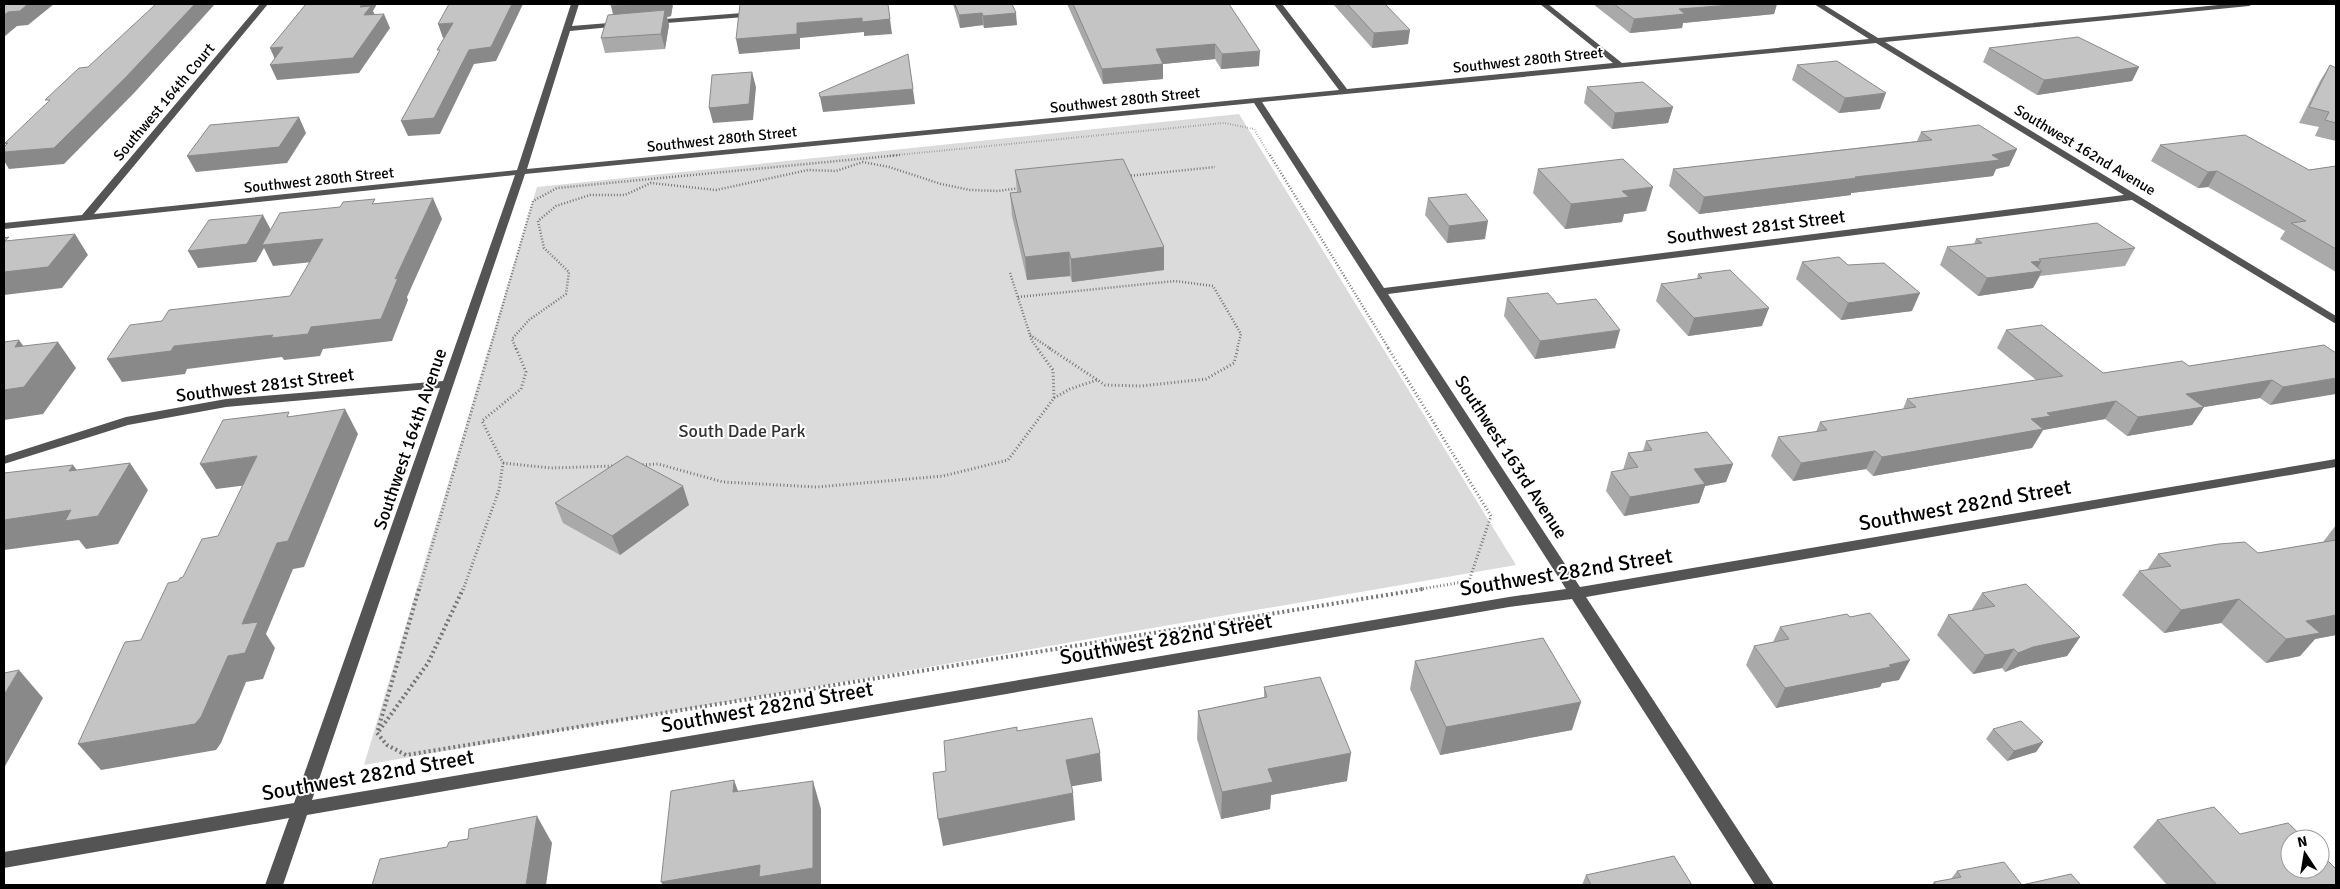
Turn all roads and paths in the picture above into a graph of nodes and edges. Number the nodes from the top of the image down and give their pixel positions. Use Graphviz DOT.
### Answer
graph roads {
  1 [pos="264,4"];
  2 [pos="575,4"];
  3 [pos="1278,4"];
  4 [pos="1544,4"];
  5 [pos="1818,4"];
  6 [pos="2249,4"];
  7 [pos="2145,7"];
  8 [pos="761,13"];
  9 [pos="2157,13"];
  10 [pos="645,22"];
  11 [pos="625,24"];
  12 [pos="566,29"];
  13 [pos="1875,40"];
  14 [pos="1619,64"];
  15 [pos="1345,92"];
  16 [pos="1258,101"];
  17 [pos="1215,167"];
  18 [pos="521,172"];
  19 [pos="1120,176"];
  20 [pos="1026,187"];
  21 [pos="2134,197"];
  22 [pos="85,218"];
  23 [pos="4,226"];
  24 [pos="1010,273"];
  25 [pos="1382,292"];
  26 [pos="1018,297"];
  27 [pos="2336,321"];
  28 [pos="1030,335"];
  29 [pos="1098,380"];
  30 [pos="447,384"];
  31 [pos="1054,398"];
  32 [pos="4,460"];
  33 [pos="2336,463"];
  34 [pos="504,464"];
  35 [pos="629,465"];
  36 [pos="619,466"];
  37 [pos="1577,593"];
  38 [pos="377,733"];
  39 [pos="300,808"];
  40 [pos="4,860"];
  41 [pos="274,885"];
  42 [pos="1765,885"];
  1 -- 22 [label="street, Southwest 164th Court"];
  2 -- 12 [label="street, Southwest 164th Avenue"];
  3 -- 15 [label="street"];
  4 -- 14 [label="street"];
  5 -- 13 [label="street, Southwest 162nd Avenue"];
  6 -- 9 [label="street, Southwest 280th Street"];
  7 -- 9 [label="street"];
  8 -- 10 [label="street"];
  9 -- 13 [label="street, Southwest 280th Street"];
  11 -- 12 [label="street"];
  12 -- 18 [label="street, Southwest 164th Avenue"];
  13 -- 14 [label="street, Southwest 280th Street"];
  13 -- 21 [label="street, Southwest 162nd Avenue"];
  14 -- 15 [label="street, Southwest 280th Street"];
  15 -- 16 [label="street, Southwest 280th Street"];
  16 -- 18 [label="street, Southwest 280th Street"];
  16 -- 25 [label="street, Southwest 163rd Avenue"];
  17 -- 19 [label="path"];
  18 -- 22 [label="street, Southwest 280th Street"];
  18 -- 30 [label="street, Southwest 164th Avenue"];
  20 -- 34 [label="path"];
  21 -- 25 [label="street, Southwest 281st Street"];
  21 -- 27 [label="street, Southwest 162nd Avenue"];
  22 -- 23 [label="street, Southwest 280th Street"];
  24 -- 26 [label="path"];
  25 -- 37 [label="street, Southwest 163rd Avenue"];
  26 -- 28 [label="path"];
  26 -- 29 [label="path"];
  28 -- 29 [label="path"];
  28 -- 31 [label="path"];
  29 -- 31 [label="path"];
  30 -- 32 [label="street, Southwest 281st Street"];
  30 -- 39 [label="street, Southwest 164th Avenue"];
  31 -- 35 [label="path"];
  33 -- 37 [label="street, Southwest 282nd Street"];
  34 -- 36 [label="path"];
  34 -- 38 [label="path"];
  37 -- 39 [label="street, Southwest 282nd Street"];
  37 -- 42 [label="street, Southwest 163rd Avenue"];
  38 -- 38 [label="path"];
  39 -- 40 [label="street, Southwest 282nd Street"];
  39 -- 41 [label="street, Southwest 164th Avenue"];
}
